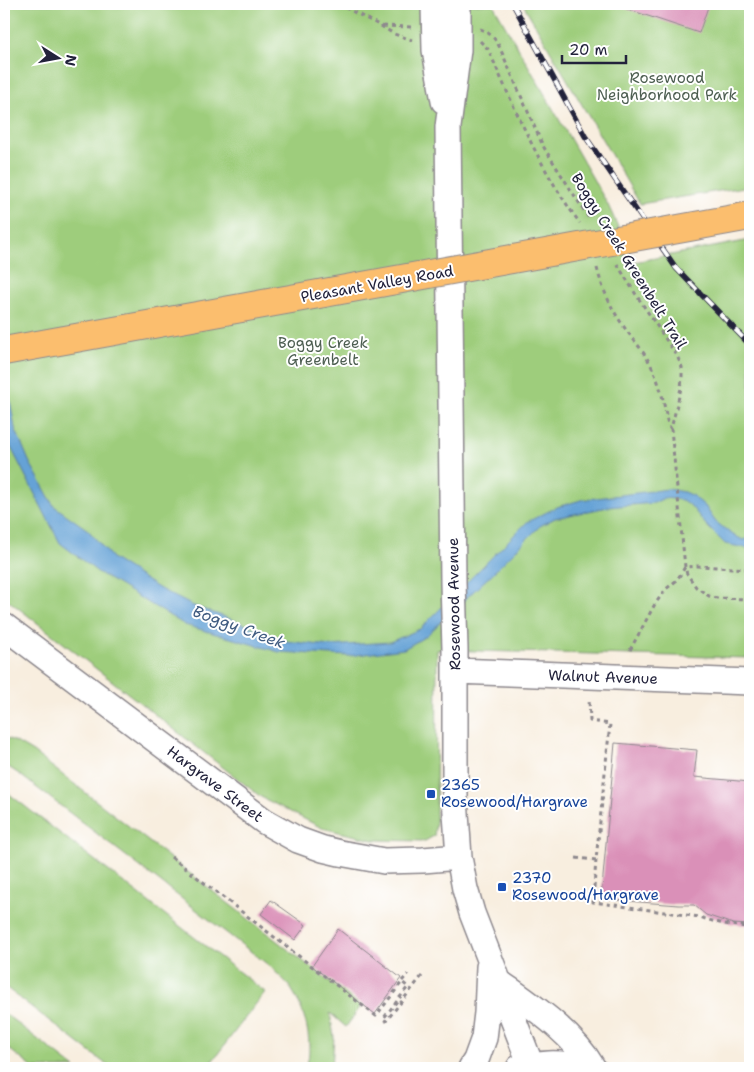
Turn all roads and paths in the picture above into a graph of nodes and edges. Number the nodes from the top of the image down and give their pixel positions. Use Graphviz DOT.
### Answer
graph roads {
  1 [pos="338,4"];
  2 [pos="434,4"];
  3 [pos="458,4"];
  4 [pos="381,26"];
  5 [pos="414,27"];
  6 [pos="474,28"];
  7 [pos="417,40"];
  8 [pos="448,127"];
  9 [pos="750,216"];
  10 [pos="594,228"];
  11 [pos="614,260"];
  12 [pos="4,351"];
  13 [pos="685,567"];
  14 [pos="750,569"];
  15 [pos="750,598"];
  16 [pos="4,626"];
  17 [pos="630,650"];
  18 [pos="455,660"];
  19 [pos="750,682"];
  20 [pos="590,698"];
  21 [pos="171,857"];
  22 [pos="459,857"];
  23 [pos="576,858"];
  24 [pos="596,860"];
  25 [pos="750,926"];
  26 [pos="494,971"];
  27 [pos="408,974"];
  28 [pos="422,976"];
  29 [pos="402,982"];
  30 [pos="527,1067"];
  31 [pos="471,1068"];
  32 [pos="578,1068"];
  33 [pos="593,1068"];
  1 -- 4 [label="path"];
  2 -- 8 [label="street, Rosewood Avenue"];
  3 -- 8 [label="street, Rosewood Avenue"];
  4 -- 5 [label="path"];
  4 -- 7 [label="path"];
  6 -- 10 [label="path, Boggy Creek Greenbelt Trail"];
  8 -- 18 [label="street, Rosewood Avenue"];
  9 -- 12 [label="main road, Pleasant Valley Road, bridge"];
  11 -- 13 [label="path, Boggy Creek Greenbelt Trail"];
  13 -- 14 [label="path"];
  13 -- 15 [label="path, Boggy Creek Greenbelt Trail"];
  13 -- 17 [label="path"];
  16 -- 22 [label="street, Hargrave Street"];
  18 -- 19 [label="street, Walnut Avenue"];
  18 -- 22 [label="street, Rosewood Avenue"];
  20 -- 24 [label="path"];
  21 -- 29 [label="path"];
  22 -- 26 [label="street, Rosewood Avenue"];
  23 -- 24 [label="path"];
  24 -- 25 [label="path"];
  26 -- 30 [label="street, Rosewood Avenue"];
  26 -- 31 [label="street"];
  26 -- 33 [label="street"];
  27 -- 29 [label="path"];
  28 -- 29 [label="path"];
  30 -- 32 [label="street"];
}
